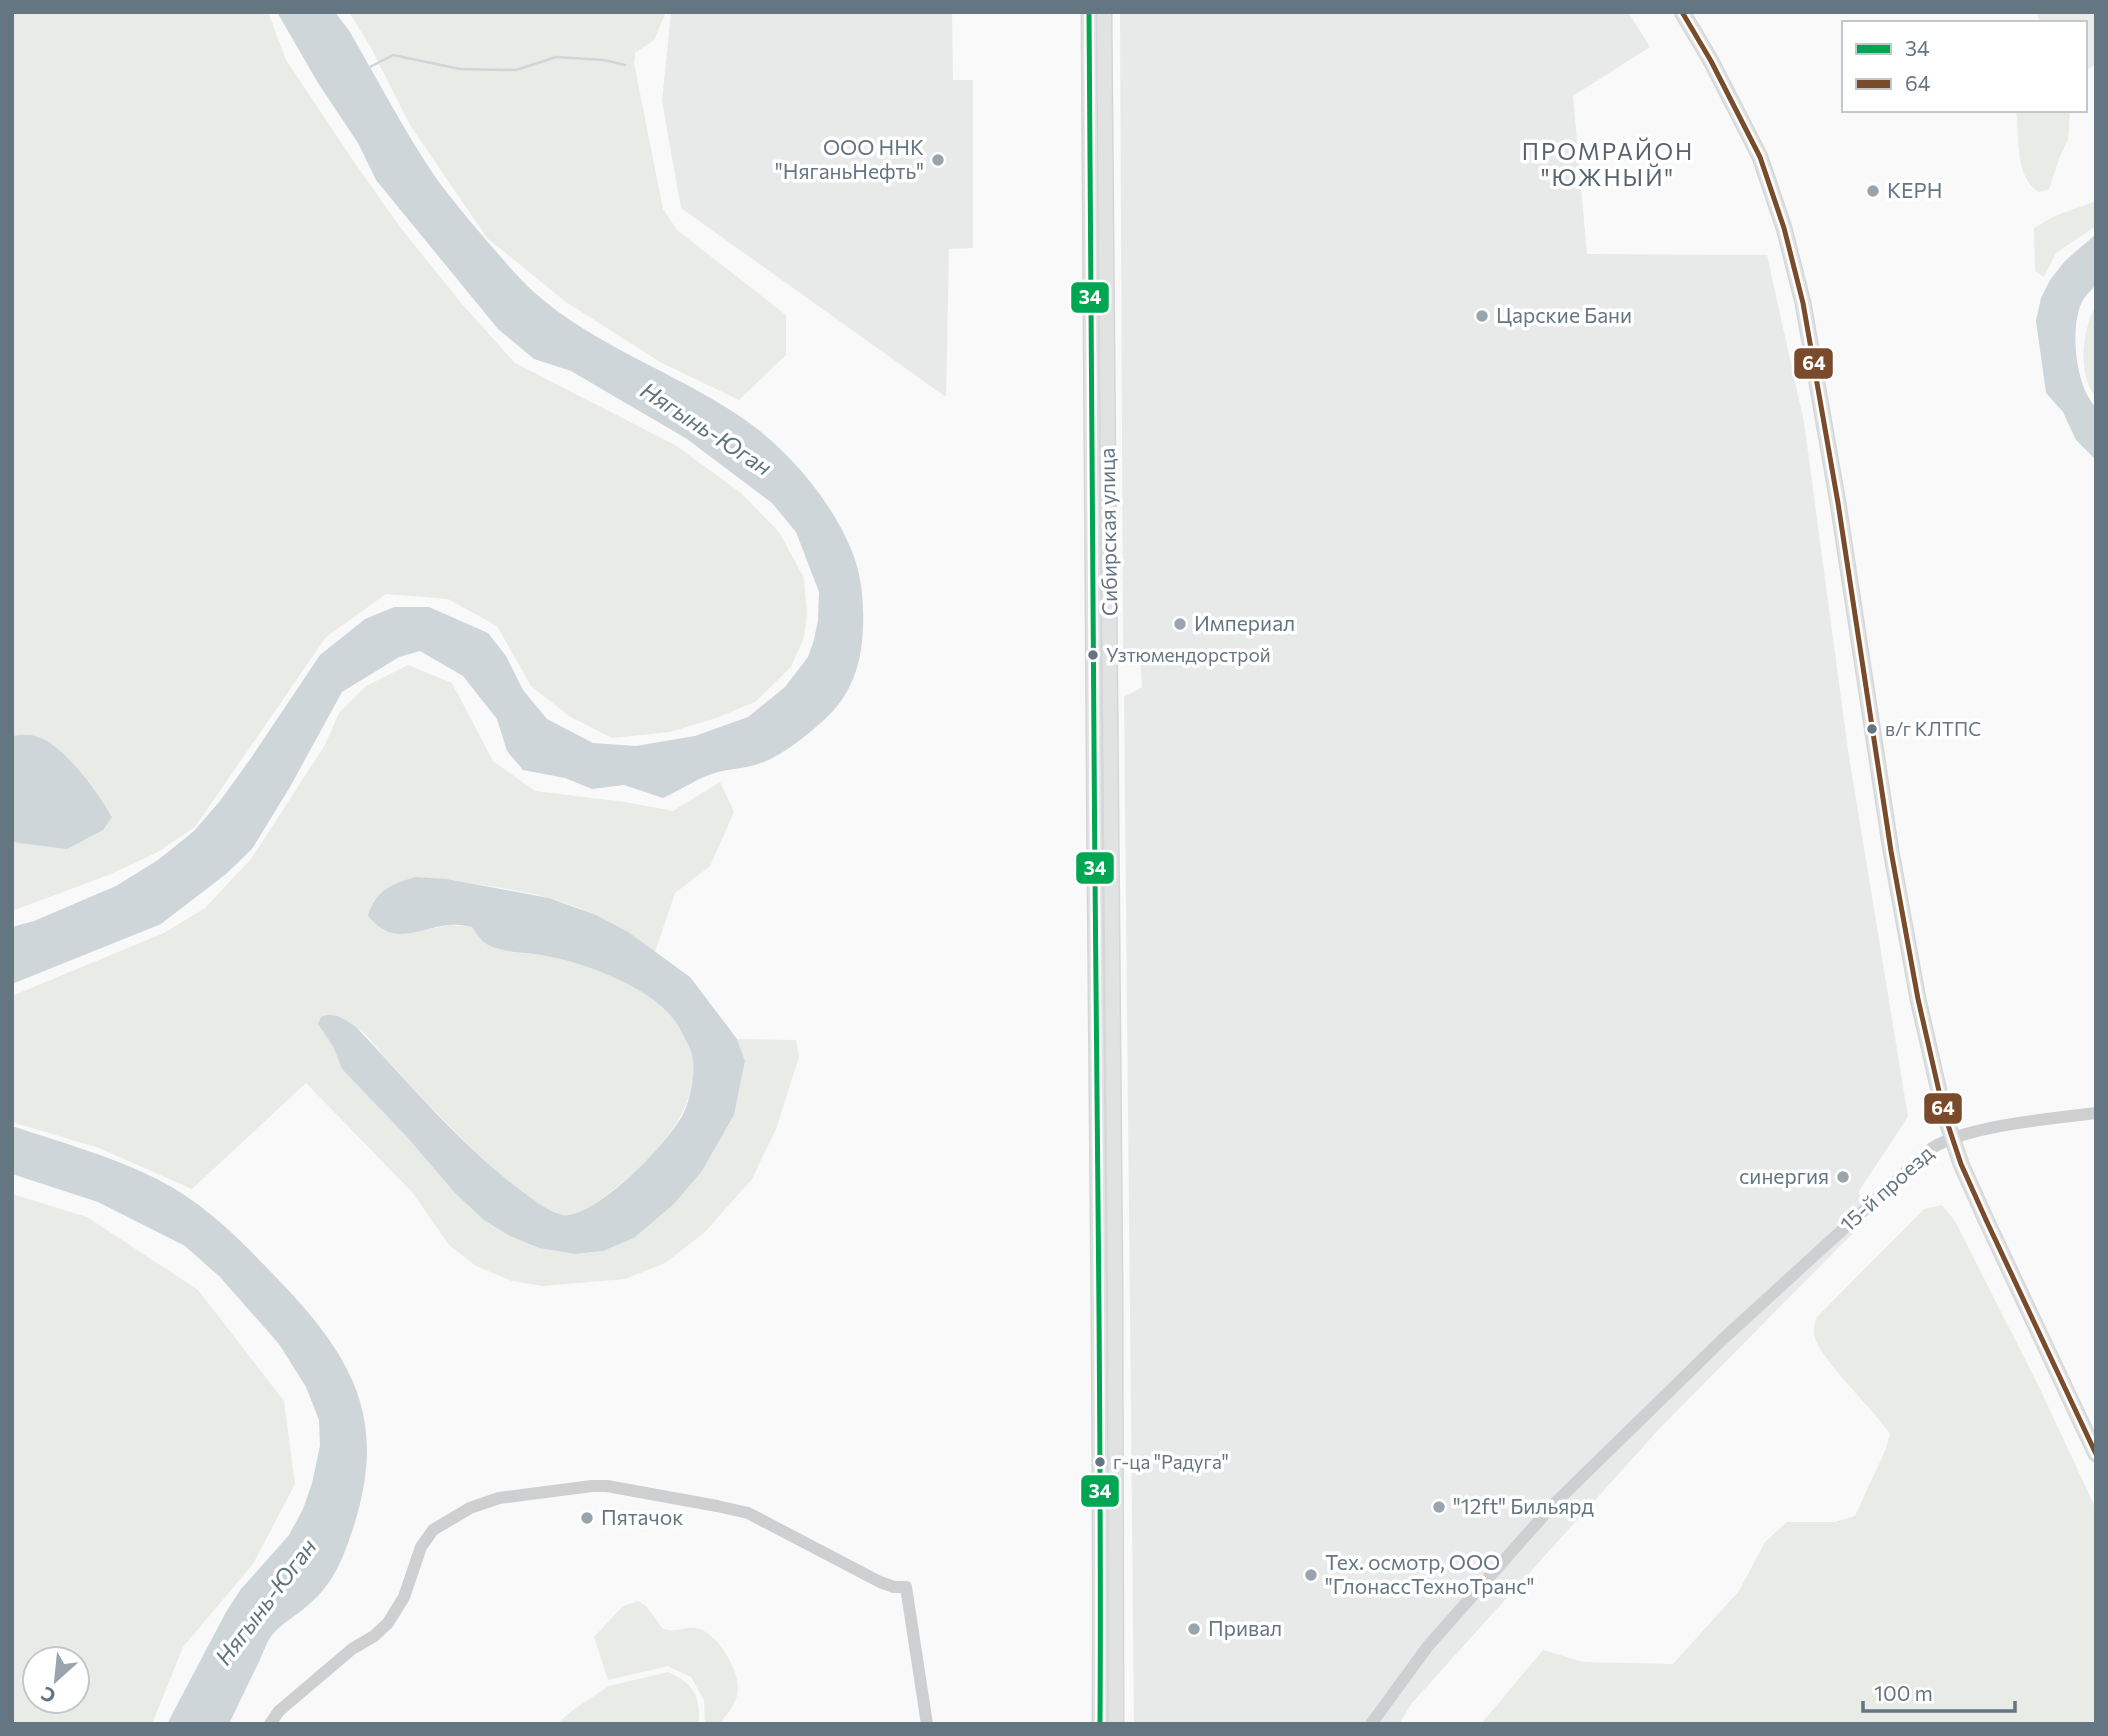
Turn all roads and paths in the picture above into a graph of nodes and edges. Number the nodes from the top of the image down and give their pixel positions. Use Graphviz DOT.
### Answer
graph roads {
  1 [pos="1089,12"];
  2 [pos="1104,12"];
  3 [pos="1682,12"];
  4 [pos="1089,306"];
  5 [pos="1107,307"];
  6 [pos="2096,1113"];
  7 [pos="1952,1138"];
  8 [pos="1099,1290"];
  9 [pos="1115,1290"];
  10 [pos="2096,1454"];
  11 [pos="270,1724"];
  12 [pos="927,1724"];
  13 [pos="1100,1724"];
  14 [pos="1116,1724"];
  15 [pos="1371,1724"];
  1 -- 4 [label="main road, Сибирская улица"];
  2 -- 5 [label="main road, Сибирская улица"];
  3 -- 7 [label="main road, 15-й проезд"];
  4 -- 5 [label="main road"];
  4 -- 8 [label="main road, Сибирская улица"];
  5 -- 9 [label="main road, Сибирская улица"];
  6 -- 7 [label="street"];
  7 -- 10 [label="main road"];
  7 -- 15 [label="street, 15-й проезд"];
  8 -- 9 [label="main road"];
  8 -- 13 [label="main road, Сибирская улица"];
  9 -- 14 [label="main road, Сибирская улица"];
  11 -- 12 [label="street"];
}
